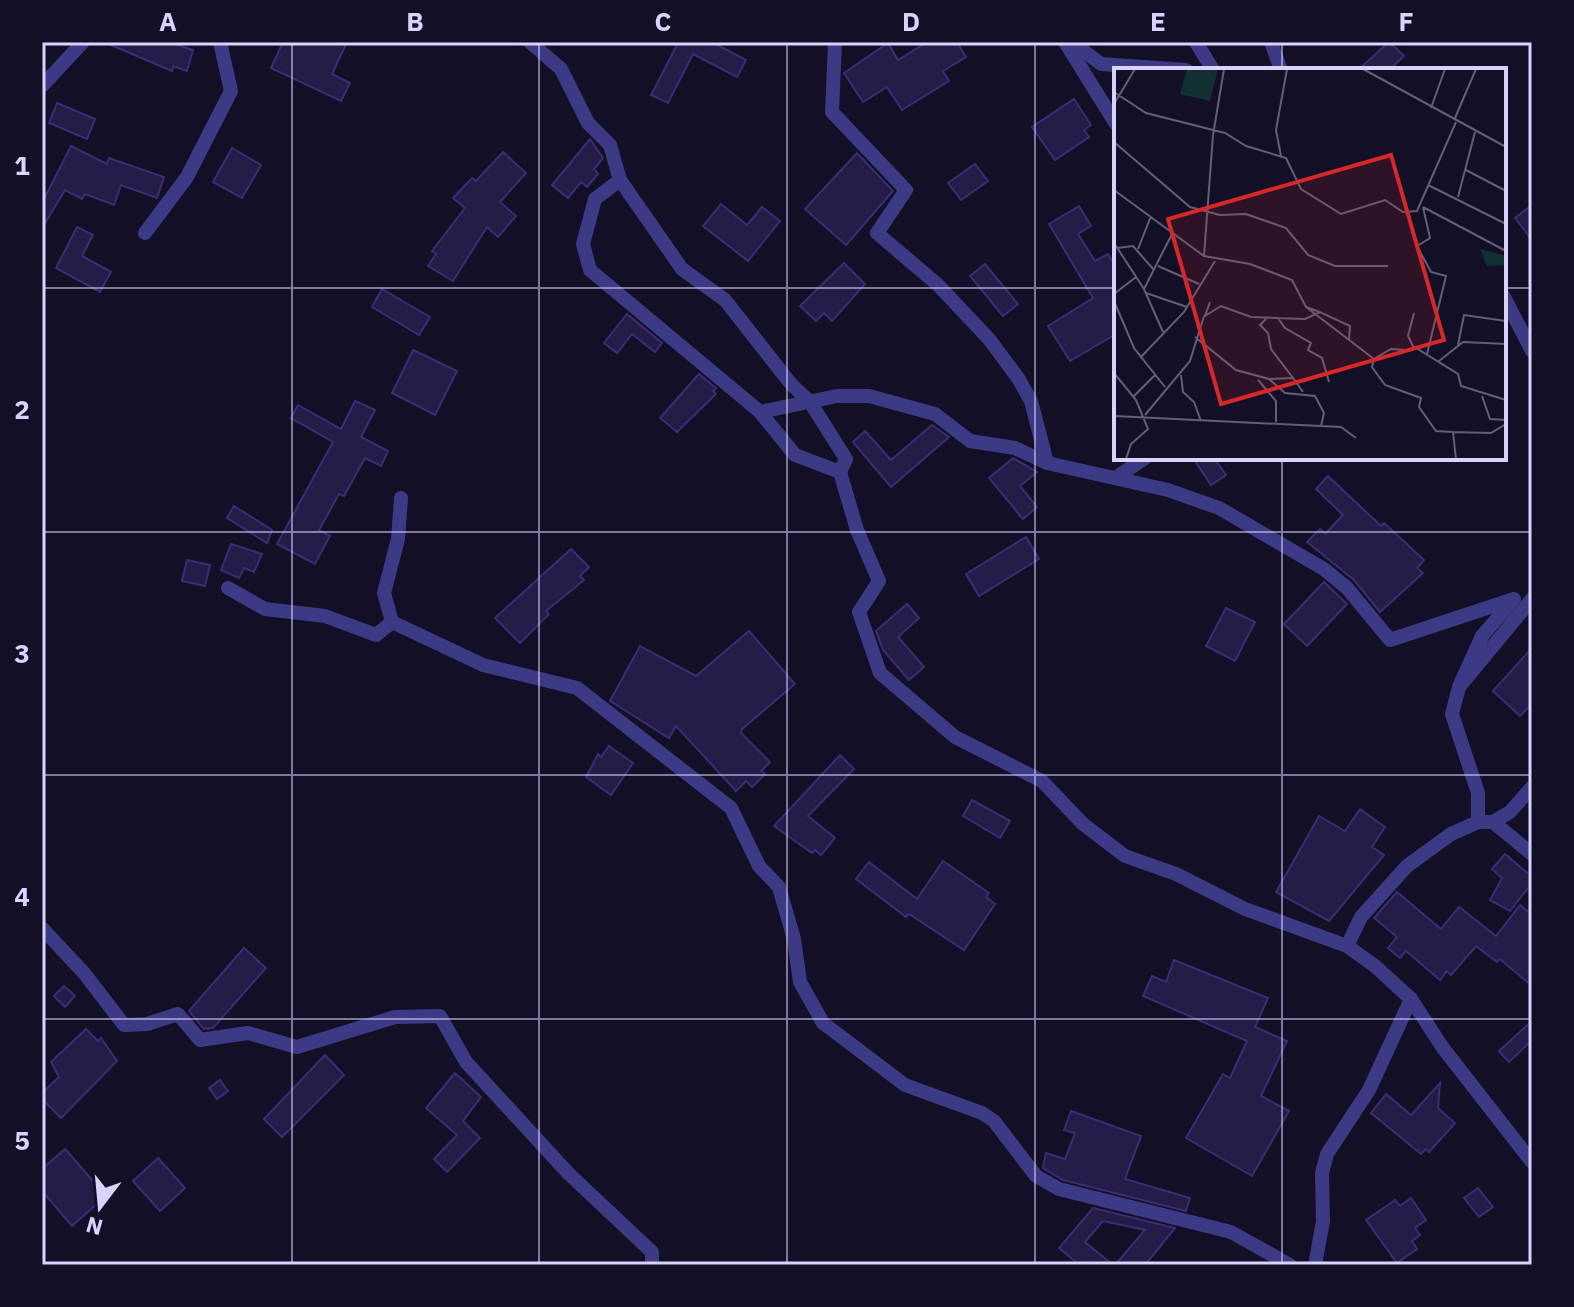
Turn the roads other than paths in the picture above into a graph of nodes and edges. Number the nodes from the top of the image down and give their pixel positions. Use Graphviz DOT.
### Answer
graph roads {
  1 [pos="83,42"];
  2 [pos="220,42"];
  3 [pos="530,42"];
  4 [pos="835,42"];
  5 [pos="1065,42"];
  6 [pos="1072,42"];
  7 [pos="1196,42"];
  8 [pos="1271,42"];
  9 [pos="1158,68"];
  10 [pos="1212,68"];
  11 [pos="1280,68"];
  12 [pos="42,86"];
  13 [pos="1114,121"];
  14 [pos="620,180"];
  15 [pos="145,233"];
  16 [pos="1506,301"];
  17 [pos="1532,351"];
  18 [pos="810,402"];
  19 [pos="760,412"];
  20 [pos="1142,460"];
  21 [pos="1047,463"];
  22 [pos="840,472"];
  23 [pos="1117,477"];
  24 [pos="401,498"];
  25 [pos="228,588"];
  26 [pos="1532,599"];
  27 [pos="392,622"];
  28 [pos="1459,687"];
  29 [pos="1532,787"];
  30 [pos="1478,822"];
  31 [pos="1493,822"];
  32 [pos="1532,854"];
  33 [pos="42,928"];
  34 [pos="1347,946"];
  35 [pos="1411,999"];
  36 [pos="1532,1162"];
  37 [pos="652,1265"];
  38 [pos="1290,1265"];
  39 [pos="1315,1265"];
  1 -- 12 [label="street"];
  2 -- 15 [label="street"];
  3 -- 14 [label="street"];
  4 -- 21 [label="street"];
  5 -- 13 [label="street"];
  6 -- 9 [label="street"];
  7 -- 10 [label="street"];
  8 -- 11 [label="street"];
  14 -- 18 [label="street"];
  14 -- 19 [label="street"];
  16 -- 17 [label="street"];
  18 -- 19 [label="street"];
  18 -- 21 [label="street"];
  18 -- 22 [label="street"];
  19 -- 22 [label="street"];
  20 -- 23 [label="street"];
  21 -- 23 [label="street"];
  22 -- 34 [label="street"];
  23 -- 28 [label="street"];
  24 -- 27 [label="street"];
  25 -- 27 [label="street"];
  26 -- 28 [label="street"];
  27 -- 38 [label="street"];
  28 -- 30 [label="street"];
  29 -- 31 [label="street"];
  30 -- 31 [label="street"];
  30 -- 34 [label="street"];
  31 -- 32 [label="street"];
  33 -- 37 [label="street"];
  34 -- 35 [label="street"];
  35 -- 36 [label="street"];
  35 -- 39 [label="street"];
}
